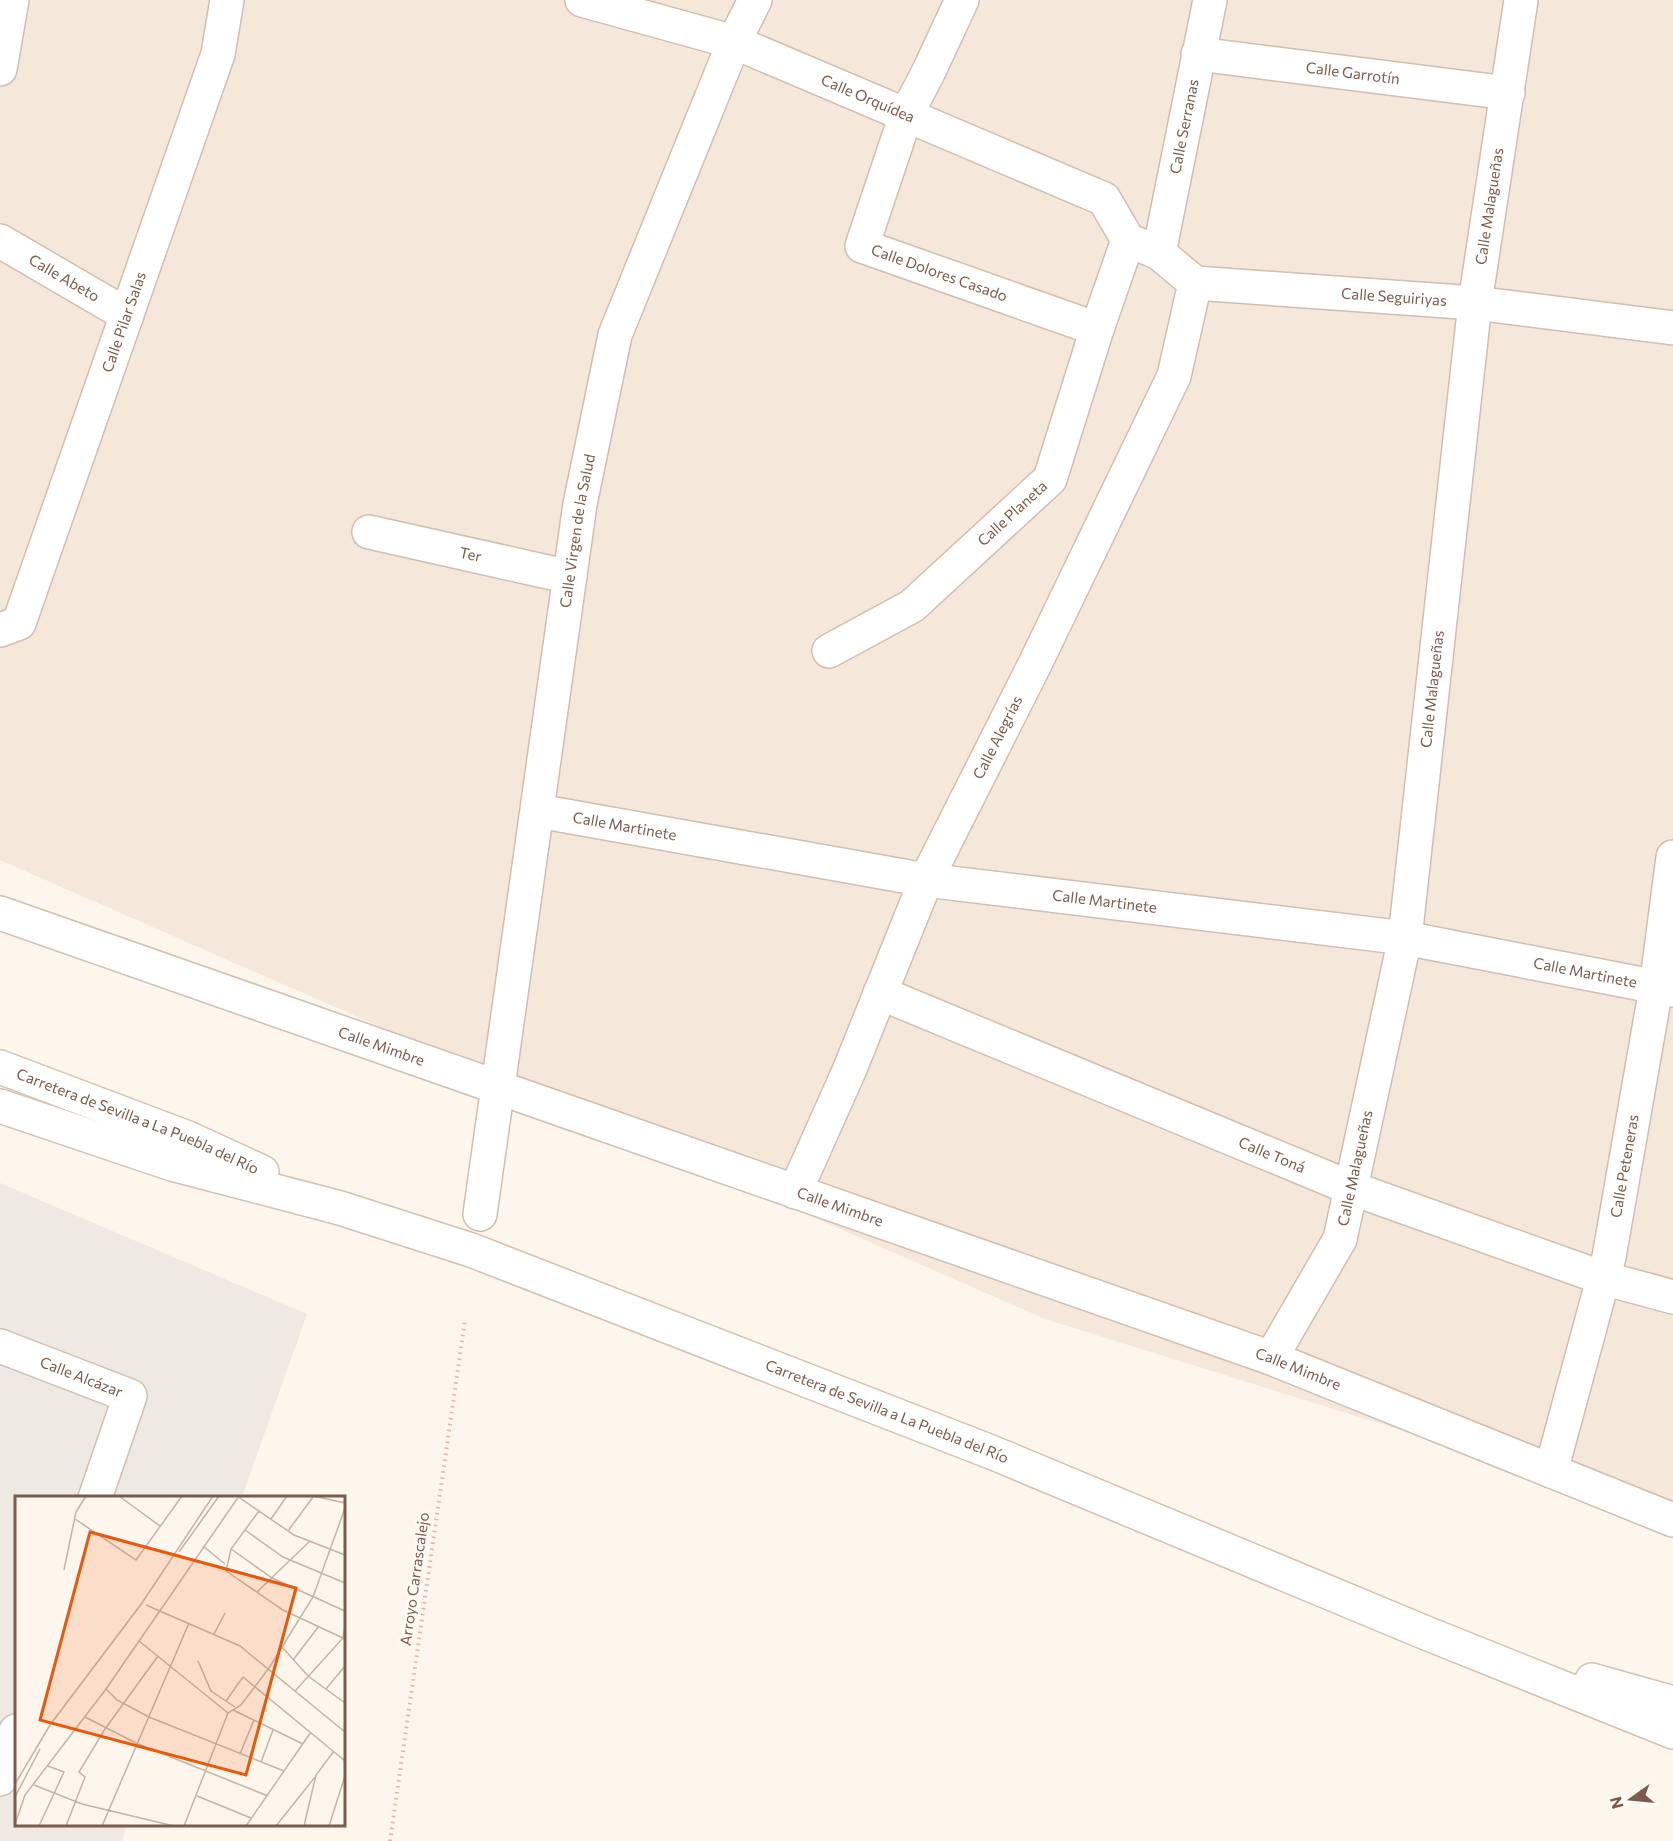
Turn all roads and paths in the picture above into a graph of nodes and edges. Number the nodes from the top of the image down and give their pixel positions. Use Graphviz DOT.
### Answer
graph roads {
  1 [pos="12,0"];
  2 [pos="227,0"];
  3 [pos="582,0"];
  4 [pos="755,0"];
  5 [pos="962,0"];
  6 [pos="1210,0"];
  7 [pos="1521,0"];
  8 [pos="734,42"];
  9 [pos="1198,54"];
  10 [pos="0,69"];
  11 [pos="1508,93"];
  12 [pos="906,115"];
  13 [pos="1128,240"];
  14 [pos="0,241"];
  15 [pos="1159,253"];
  16 [pos="1195,283"];
  17 [pos="1475,303"];
  18 [pos="127,315"];
  19 [pos="1673,328"];
  20 [pos="1097,329"];
  21 [pos="369,532"];
  22 [pos="570,577"];
  23 [pos="0,630"];
  24 [pos="829,651"];
  25 [pos="538,811"];
  26 [pos="1673,857"];
  27 [pos="926,880"];
  28 [pos="0,913"];
  29 [pos="1405,938"];
  30 [pos="1665,989"];
  31 [pos="880,993"];
  32 [pos="0,1067"];
  33 [pos="498,1088"];
  34 [pos="0,1106"];
  35 [pos="1351,1188"];
  36 [pos="795,1192"];
  37 [pos="340,1208"];
  38 [pos="480,1214"];
  39 [pos="1603,1278"];
  40 [pos="1673,1297"];
  41 [pos="465,1320"];
  42 [pos="0,1346"];
  43 [pos="1271,1358"];
  44 [pos="1551,1471"];
  45 [pos="95,1496"];
  46 [pos="1673,1520"];
  47 [pos="1426,1633"];
  48 [pos="1673,1703"];
  49 [pos="1673,1732"];
  50 [pos="15,1734"];
  51 [pos="0,1779"];
  52 [pos="390,1841"];
  1 -- 10 [label="street"];
  2 -- 18 [label="street, Calle Pilar Salas"];
  3 -- 8 [label="street, Calle Orquídea"];
  4 -- 8 [label="street, Calle Virgen de la Salud"];
  5 -- 12 [label="street, Calle Dolores Casado"];
  6 -- 9 [label="street, Calle Serranas"];
  7 -- 11 [label="street, Calle Malagueñas"];
  8 -- 12 [label="street, Calle Orquídea"];
  8 -- 22 [label="street, Calle Virgen de la Salud"];
  9 -- 11 [label="street, Calle Garrotín"];
  9 -- 15 [label="street, Calle Serranas"];
  11 -- 17 [label="street, Calle Malagueñas"];
  12 -- 13 [label="street, Calle Orquídea"];
  12 -- 20 [label="street, Calle Dolores Casado"];
  13 -- 15 [label="street"];
  13 -- 20 [label="street, Calle Planeta"];
  14 -- 18 [label="street, Calle Abeto"];
  15 -- 16 [label="street"];
  16 -- 17 [label="street, Calle Seguiriyas"];
  16 -- 27 [label="street, Calle Alegrías"];
  17 -- 19 [label="street, Calle Seguiriyas"];
  17 -- 29 [label="street, Calle Malagueñas"];
  18 -- 23 [label="street, Calle Pilar Salas"];
  20 -- 24 [label="street, Calle Planeta"];
  21 -- 22 [label="street, Ter"];
  22 -- 25 [label="street, Calle Virgen de la Salud"];
  25 -- 27 [label="street, Calle Martinete"];
  25 -- 33 [label="street, Calle Virgen de la Salud"];
  26 -- 30 [label="street, Calle Peteneras"];
  27 -- 29 [label="street, Calle Martinete"];
  27 -- 31 [label="street, Calle Alegrías"];
  28 -- 33 [label="street, Calle Mimbre"];
  29 -- 30 [label="street, Calle Martinete"];
  29 -- 35 [label="street, Calle Malagueñas"];
  30 -- 39 [label="street, Calle Peteneras"];
  31 -- 35 [label="street, Calle Toná"];
  31 -- 36 [label="street, Calle Alegrías"];
  32 -- 37 [label="street, Carretera de Sevilla a La Puebla del Río"];
  33 -- 36 [label="street, Calle Mimbre"];
  33 -- 38 [label="street, Calle Virgen de la Salud"];
  34 -- 37 [label="street, Carretera de Sevilla a La Puebla del Río"];
  35 -- 39 [label="street, Calle Toná"];
  35 -- 43 [label="street, Calle Malagueñas"];
  36 -- 43 [label="street, Calle Mimbre"];
  37 -- 47 [label="street, Carretera de Sevilla a La Puebla del Río"];
  39 -- 40 [label="street, Calle Toná"];
  39 -- 44 [label="street, Calle Peteneras"];
  41 -- 52 [label="path, Arroyo Carrascalejo"];
  42 -- 45 [label="street, Calle Alcázar"];
  43 -- 44 [label="street, Calle Mimbre"];
  44 -- 46 [label="street, Calle Mimbre"];
  47 -- 48 [label="street"];
  47 -- 49 [label="street"];
  50 -- 51 [label="street"];
}
